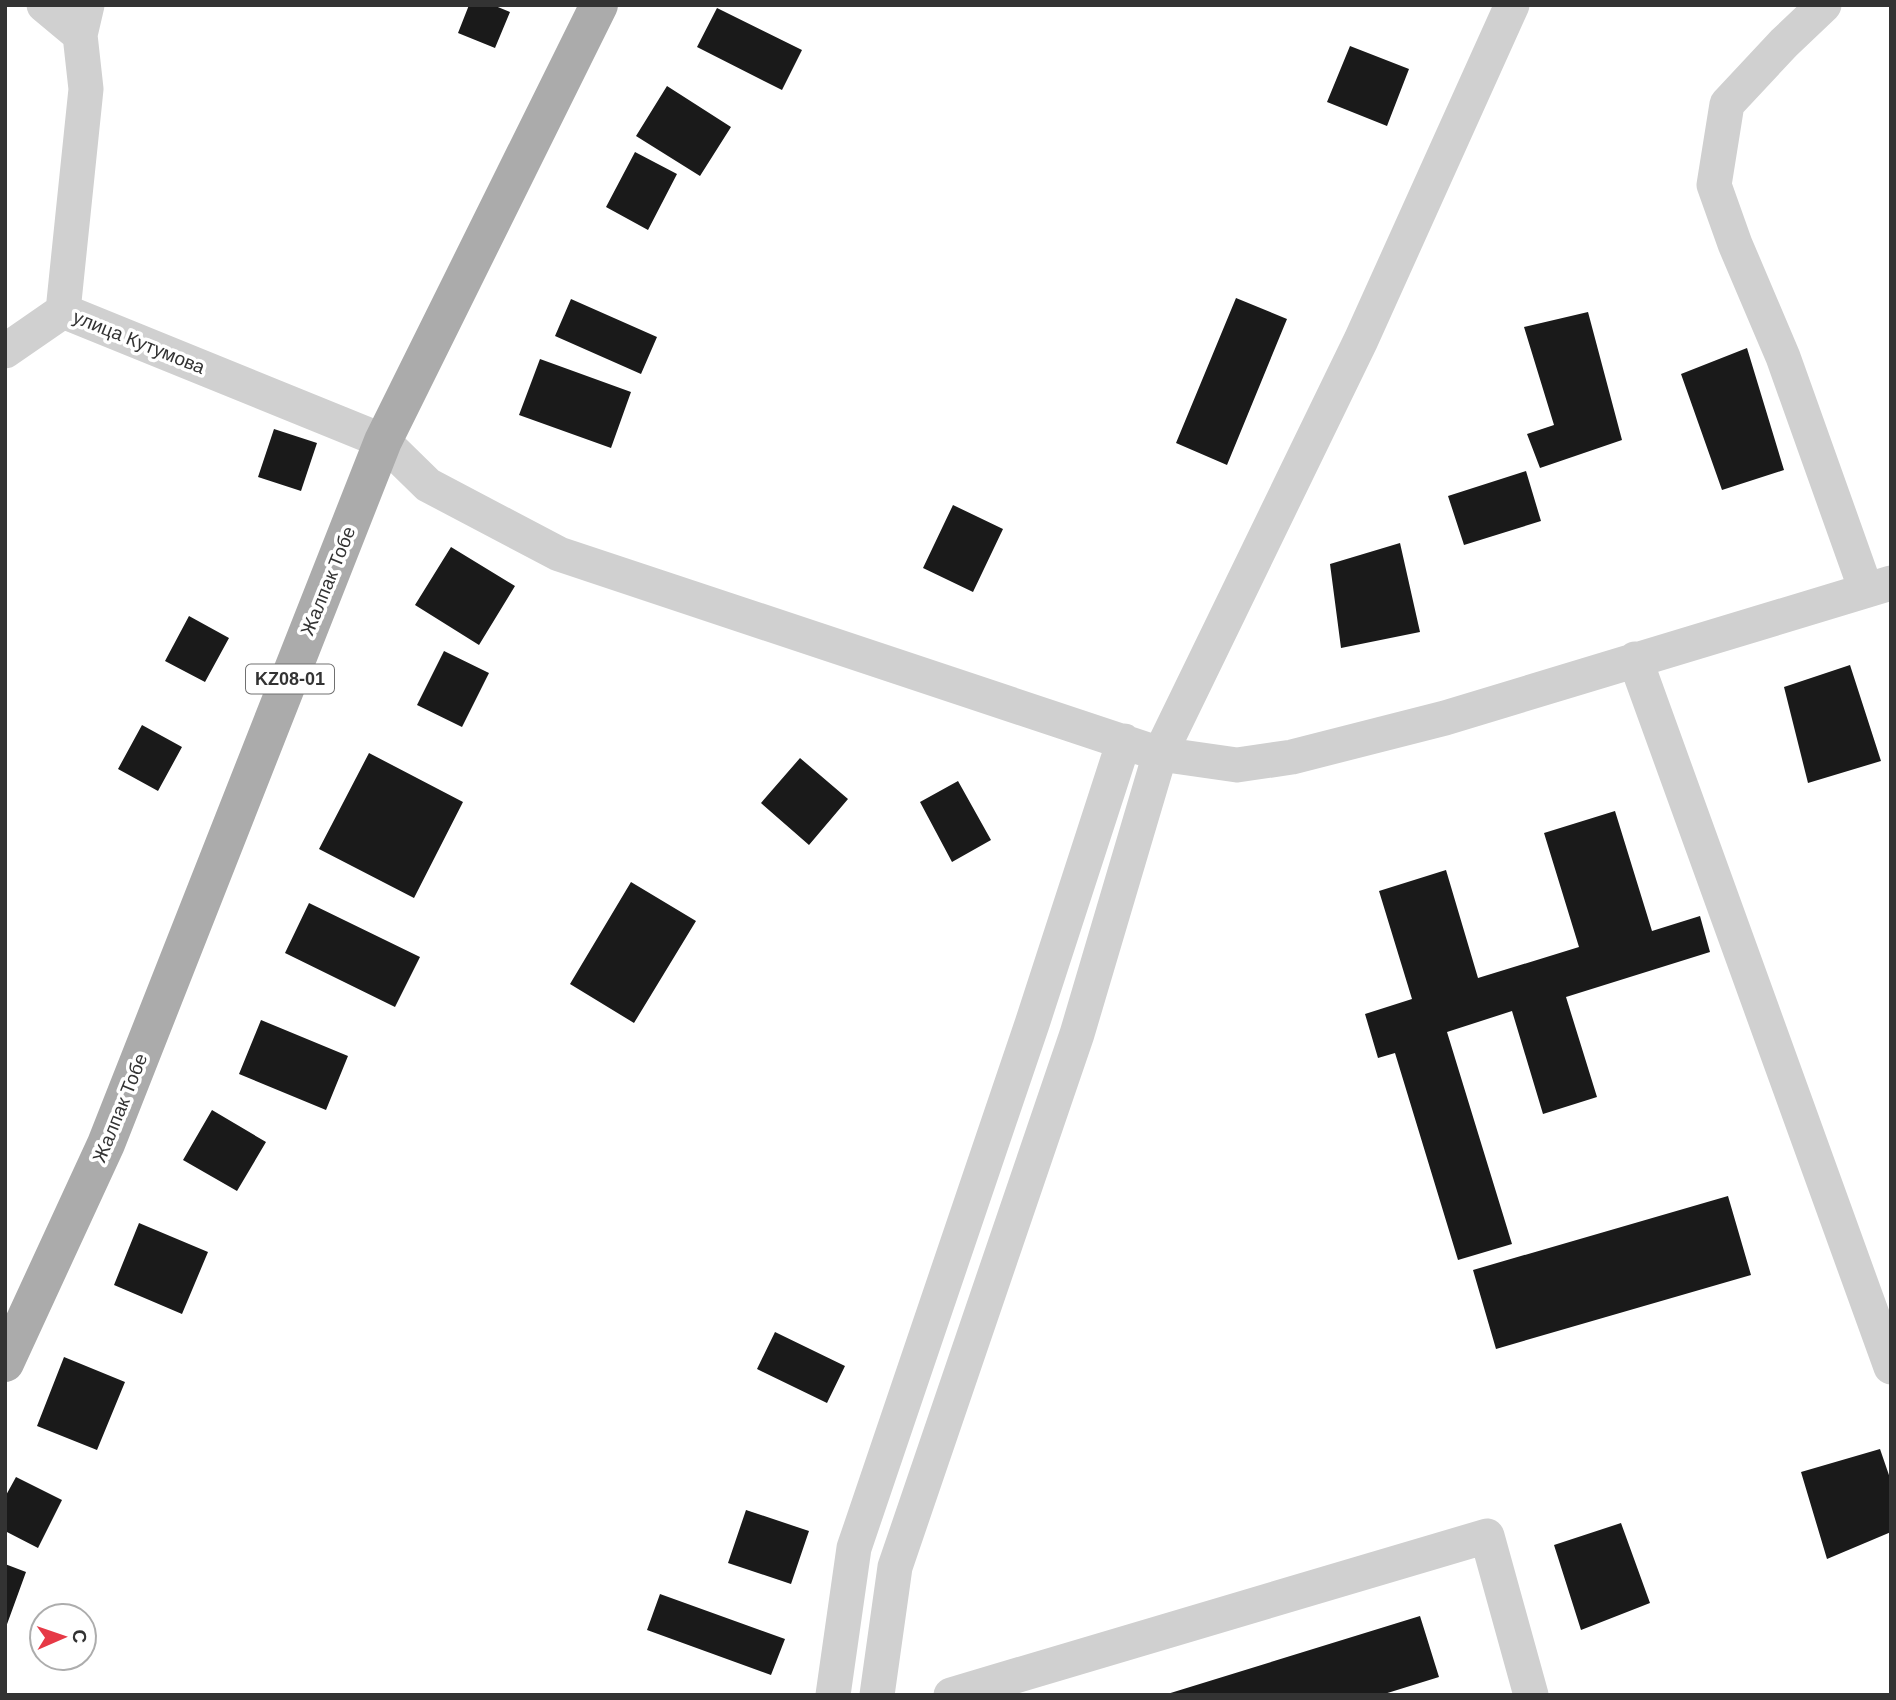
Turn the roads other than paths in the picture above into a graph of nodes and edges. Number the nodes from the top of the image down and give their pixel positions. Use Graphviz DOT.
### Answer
graph roads {
  1 [pos="44,5"];
  2 [pos="599,5"];
  3 [pos="1511,5"];
  4 [pos="1825,5"];
  5 [pos="84,20"];
  6 [pos="63,311"];
  7 [pos="5,351"];
  8 [pos="383,441"];
  9 [pos="1878,586"];
  10 [pos="1635,659"];
  11 [pos="1125,741"];
  12 [pos="1160,754"];
  13 [pos="5,1363"];
  14 [pos="1891,1367"];
  15 [pos="833,1695"];
  16 [pos="877,1695"];
  17 [pos="951,1695"];
  18 [pos="1531,1695"];
  1 -- 5 [label="street"];
  2 -- 8 [label="main road, Жалпак Тобе / KZ08-01"];
  3 -- 12 [label="street"];
  4 -- 9 [label="street"];
  5 -- 6 [label="street, улица Кутумова"];
  6 -- 7 [label="street"];
  6 -- 8 [label="street, улица Кутумова"];
  8 -- 11 [label="street"];
  8 -- 13 [label="main road, Жалпак Тобе / KZ08-01"];
  9 -- 10 [label="street"];
  10 -- 12 [label="street"];
  10 -- 14 [label="street"];
  11 -- 12 [label="street"];
  11 -- 15 [label="street"];
  12 -- 16 [label="street"];
  17 -- 18 [label="street"];
}
